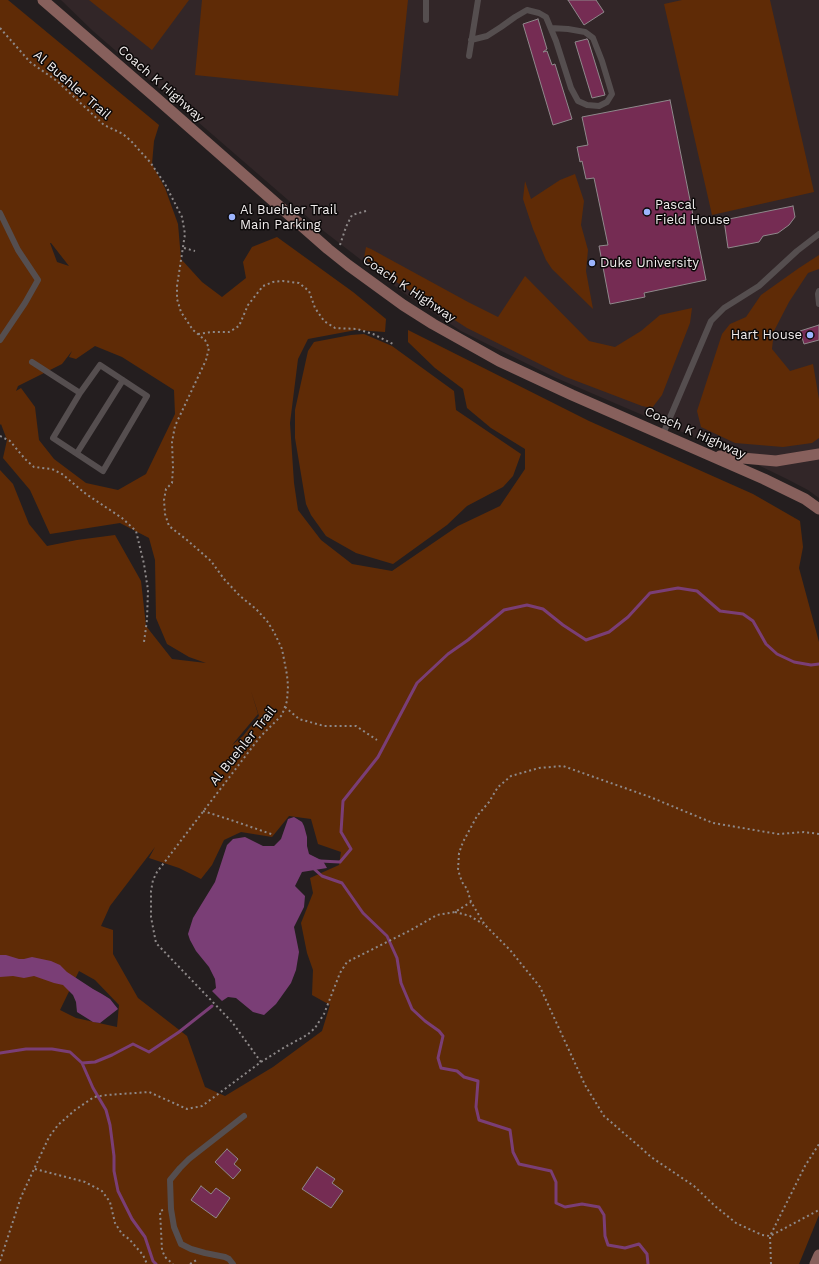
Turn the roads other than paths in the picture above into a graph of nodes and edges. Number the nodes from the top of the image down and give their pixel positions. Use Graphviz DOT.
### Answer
graph roads {
  1 [pos="42,0"];
  2 [pos="426,0"];
  3 [pos="478,0"];
  4 [pos="426,20"];
  5 [pos="551,28"];
  6 [pos="472,40"];
  7 [pos="469,56"];
  8 [pos="0,213"];
  9 [pos="819,234"];
  10 [pos="819,291"];
  11 [pos="819,304"];
  12 [pos="0,338"];
  13 [pos="32,362"];
  14 [pos="123,380"];
  15 [pos="80,393"];
  16 [pos="663,434"];
  17 [pos="77,454"];
  18 [pos="819,454"];
  19 [pos="709,455"];
  20 [pos="819,509"];
  21 [pos="244,1116"];
  22 [pos="819,1255"];
  23 [pos="233,1264"];
  24 [pos="815,1264"];
  1 -- 16 [label="main road, Coach K Highway"];
  2 -- 4 [label="lane"];
  3 -- 6 [label="lane"];
  5 -- 5 [label="lane"];
  5 -- 6 [label="lane"];
  6 -- 7 [label="lane"];
  8 -- 12 [label="lane"];
  9 -- 16 [label="lane"];
  10 -- 11 [label="lane"];
  13 -- 15 [label="lane"];
  14 -- 15 [label="lane"];
  14 -- 17 [label="lane"];
  14 -- 17 [label="lane"];
  15 -- 17 [label="lane"];
  16 -- 19 [label="main road, Coach K Highway"];
  18 -- 19 [label="main road"];
  19 -- 20 [label="main road, Coach K Highway"];
  21 -- 23 [label="lane"];
  22 -- 24 [label="main road"];
}
